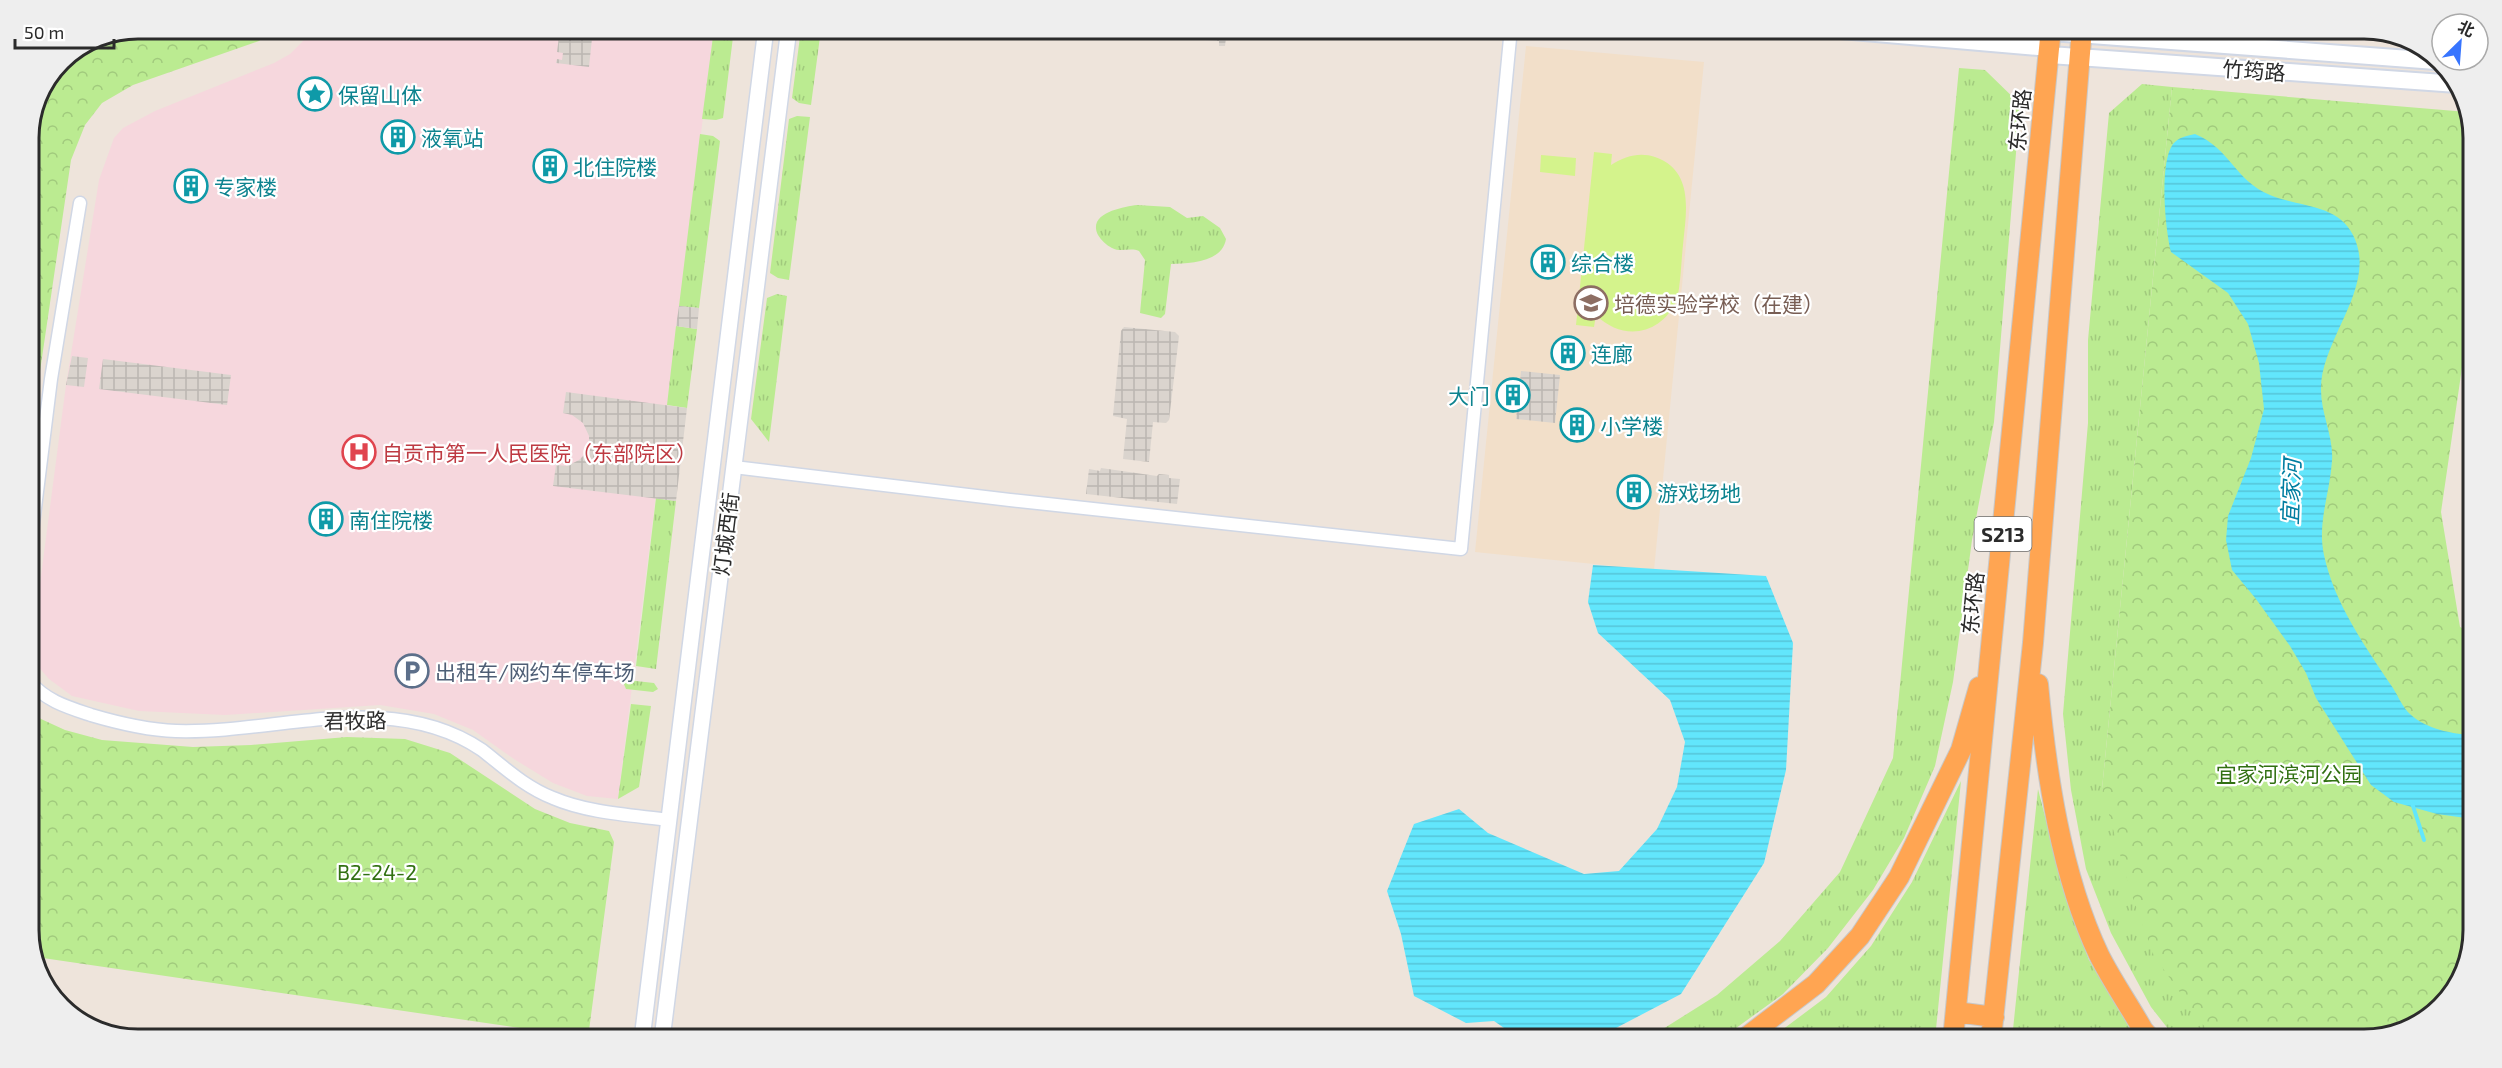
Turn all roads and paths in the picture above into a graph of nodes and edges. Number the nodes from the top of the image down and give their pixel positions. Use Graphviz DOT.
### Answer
graph roads {
  1 [pos="765,39"];
  2 [pos="788,39"];
  3 [pos="1510,39"];
  4 [pos="2014,39"];
  5 [pos="2082,39"];
  6 [pos="2167,39"];
  7 [pos="2050,41"];
  8 [pos="2081,58"];
  9 [pos="2424,60"];
  10 [pos="2446,83"];
  11 [pos="80,203"];
  12 [pos="734,467"];
  13 [pos="39,476"];
  14 [pos="1992,638"];
  15 [pos="2033,643"];
  16 [pos="39,691"];
  17 [pos="669,820"];
  18 [pos="1956,1012"];
  19 [pos="1994,1017"];
  20 [pos="643,1029"];
  21 [pos="663,1029"];
  22 [pos="1758,1029"];
  23 [pos="1954,1029"];
  24 [pos="1992,1029"];
  25 [pos="2144,1029"];
  1 -- 17 [label="street, 灯城西街"];
  2 -- 12 [label="street, 灯城西街"];
  3 -- 12 [label="street"];
  4 -- 7 [label="main road, 竹筠路"];
  5 -- 8 [label="highway, S213"];
  6 -- 9 [label="main road, 竹筠路"];
  7 -- 8 [label="main road, 竹筠路"];
  7 -- 14 [label="highway, 东环路 / S213"];
  8 -- 10 [label="main road, 竹筠路"];
  8 -- 15 [label="highway, S213"];
  11 -- 13 [label="street"];
  12 -- 21 [label="street, 灯城西街"];
  14 -- 18 [label="highway, 东环路 / S213"];
  14 -- 22 [label="highway"];
  15 -- 19 [label="highway, S213"];
  15 -- 25 [label="highway"];
  16 -- 17 [label="street, 君牧路"];
  17 -- 20 [label="street, 灯城西街"];
  18 -- 19 [label="highway"];
  18 -- 23 [label="highway, 东环路 / S213"];
  19 -- 24 [label="highway, S213"];
}
